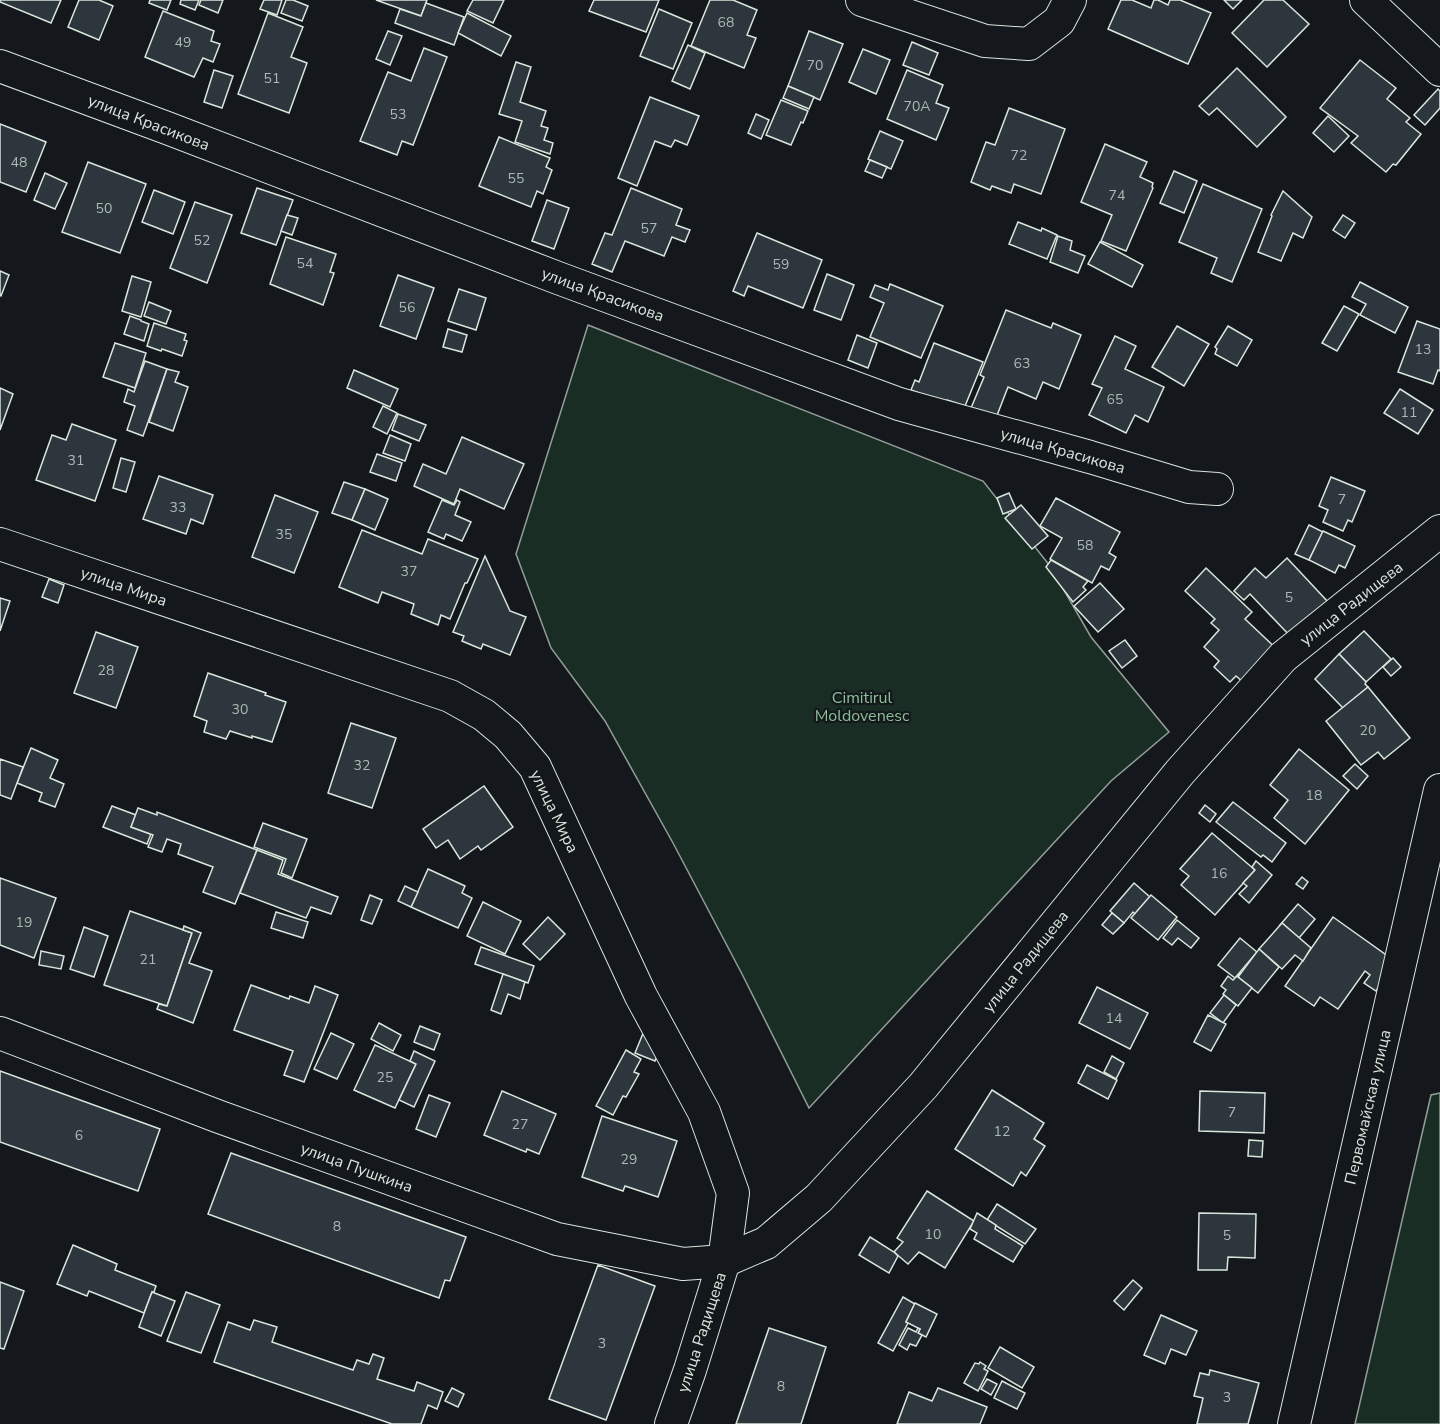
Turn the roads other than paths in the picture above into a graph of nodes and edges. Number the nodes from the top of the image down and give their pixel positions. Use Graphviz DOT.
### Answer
graph roads {
  1 [pos="862,0"];
  2 [pos="1070,0"];
  3 [pos="1366,0"];
  4 [pos="0,66"];
  5 [pos="1440,70"];
  6 [pos="1217,489"];
  7 [pos="1440,531"];
  8 [pos="0,544"];
  9 [pos="1440,790"];
  10 [pos="0,1033"];
  11 [pos="724,1261"];
  12 [pos="671,1424"];
  13 [pos="1294,1424"];
  1 -- 2 [label="street"];
  3 -- 5 [label="street"];
  4 -- 6 [label="street, улица Красикова"];
  7 -- 11 [label="street, улица Радищева"];
  8 -- 11 [label="street, улица Мира"];
  9 -- 13 [label="street, Первомайская улица"];
  10 -- 11 [label="street, улица Пушкина"];
  11 -- 12 [label="street, улица Радищева"];
}
